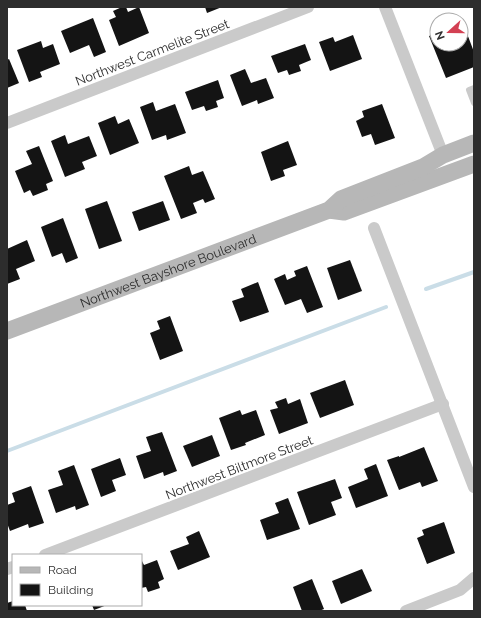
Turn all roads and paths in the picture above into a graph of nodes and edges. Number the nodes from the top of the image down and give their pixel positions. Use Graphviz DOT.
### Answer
graph roads {
  1 [pos="308,7"];
  2 [pos="385,7"];
  3 [pos="474,88"];
  4 [pos="474,103"];
  5 [pos="7,123"];
  6 [pos="474,143"];
  7 [pos="443,155"];
  8 [pos="474,164"];
  9 [pos="329,210"];
  10 [pos="374,228"];
  11 [pos="7,331"];
  12 [pos="443,404"];
  13 [pos="474,487"];
  14 [pos="48,554"];
  15 [pos="474,578"];
  16 [pos="406,611"];
  1 -- 5 [label="street, Northwest Carmelite Street"];
  2 -- 7 [label="street"];
  3 -- 4 [label="lane"];
  6 -- 7 [label="main road, Northwest Bayshore Boulevard"];
  7 -- 9 [label="main road, Northwest Bayshore Boulevard"];
  8 -- 9 [label="main road, Northwest Bayshore Boulevard"];
  9 -- 11 [label="main road, Northwest Bayshore Boulevard"];
  10 -- 12 [label="street"];
  12 -- 13 [label="street"];
  12 -- 14 [label="street, Northwest Biltmore Street"];
  15 -- 16 [label="street"];
}
